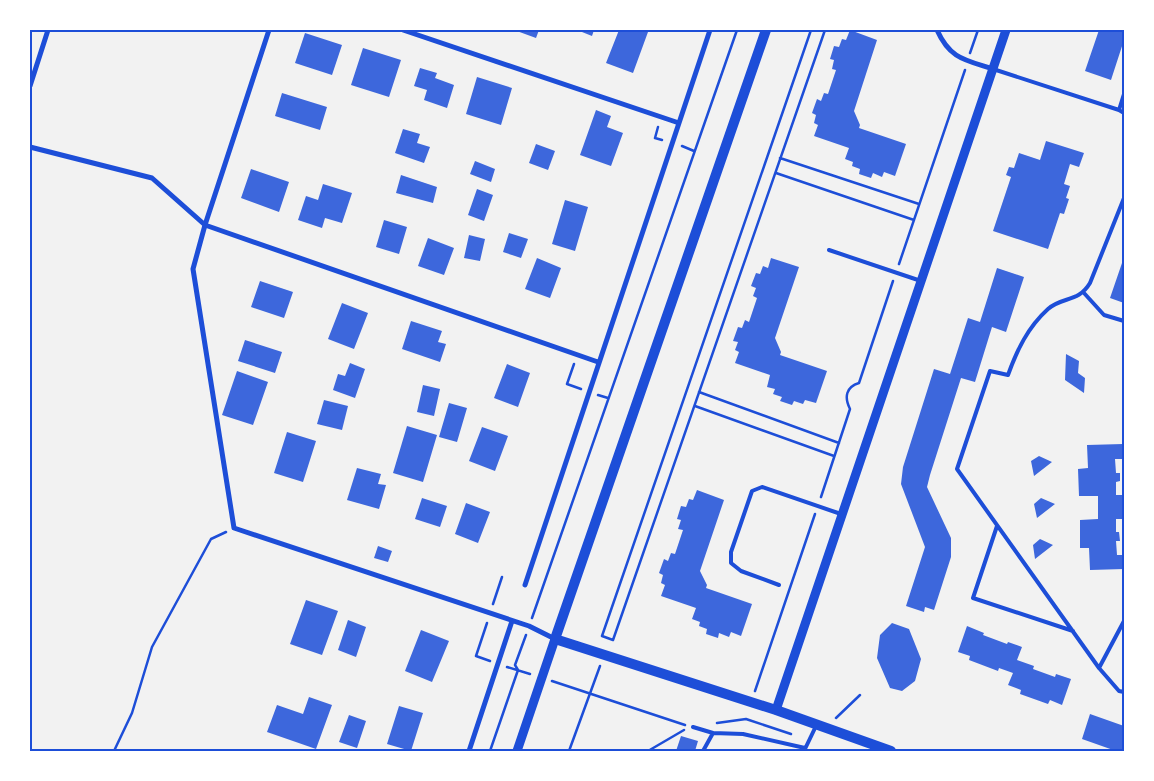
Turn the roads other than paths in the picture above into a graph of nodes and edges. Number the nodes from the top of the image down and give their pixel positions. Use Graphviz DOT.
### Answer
graph roads {
  1 [pos="48,30"];
  2 [pos="269,30"];
  3 [pos="403,30"];
  4 [pos="710,30"];
  5 [pos="766,30"];
  6 [pos="937,30"];
  7 [pos="1006,30"];
  8 [pos="993,69"];
  9 [pos="30,86"];
  10 [pos="1124,94"];
  11 [pos="1119,110"];
  12 [pos="1124,113"];
  13 [pos="679,123"];
  14 [pos="30,147"];
  15 [pos="1124,198"];
  16 [pos="205,225"];
  17 [pos="829,250"];
  18 [pos="921,282"];
  19 [pos="1084,293"];
  20 [pos="1124,321"];
  21 [pos="598,362"];
  22 [pos="841,514"];
  23 [pos="998,526"];
  24 [pos="779,584"];
  25 [pos="525,585"];
  26 [pos="512,621"];
  27 [pos="1124,621"];
  28 [pos="1073,631"];
  29 [pos="555,639"];
  30 [pos="1100,668"];
  31 [pos="1124,692"];
  32 [pos="776,710"];
  33 [pos="821,726"];
  34 [pos="693,728"];
  35 [pos="713,733"];
  36 [pos="804,750"];
  37 [pos="468,751"];
  38 [pos="517,751"];
  39 [pos="703,751"];
  40 [pos="890,751"];
  1 -- 9 [label="street"];
  2 -- 16 [label="street"];
  3 -- 13 [label="street"];
  4 -- 13 [label="street"];
  5 -- 29 [label="main road"];
  6 -- 8 [label="street"];
  7 -- 8 [label="street"];
  8 -- 11 [label="lane"];
  8 -- 18 [label="street"];
  10 -- 11 [label="lane"];
  11 -- 12 [label="lane"];
  13 -- 21 [label="street"];
  14 -- 16 [label="street"];
  15 -- 19 [label="lane"];
  16 -- 21 [label="street"];
  16 -- 26 [label="street"];
  17 -- 18 [label="lane"];
  18 -- 22 [label="street"];
  19 -- 20 [label="lane"];
  19 -- 23 [label="lane"];
  21 -- 25 [label="street"];
  22 -- 24 [label="lane"];
  22 -- 32 [label="street"];
  23 -- 28 [label="lane"];
  23 -- 28 [label="lane"];
  26 -- 29 [label="street"];
  26 -- 37 [label="street"];
  27 -- 30 [label="lane"];
  28 -- 30 [label="lane"];
  29 -- 32 [label="main road"];
  29 -- 38 [label="street"];
  30 -- 31 [label="lane"];
  32 -- 33 [label="main road"];
  33 -- 36 [label="lane"];
  33 -- 40 [label="main road"];
  34 -- 35 [label="lane"];
  35 -- 36 [label="lane"];
  35 -- 39 [label="lane"];
}
